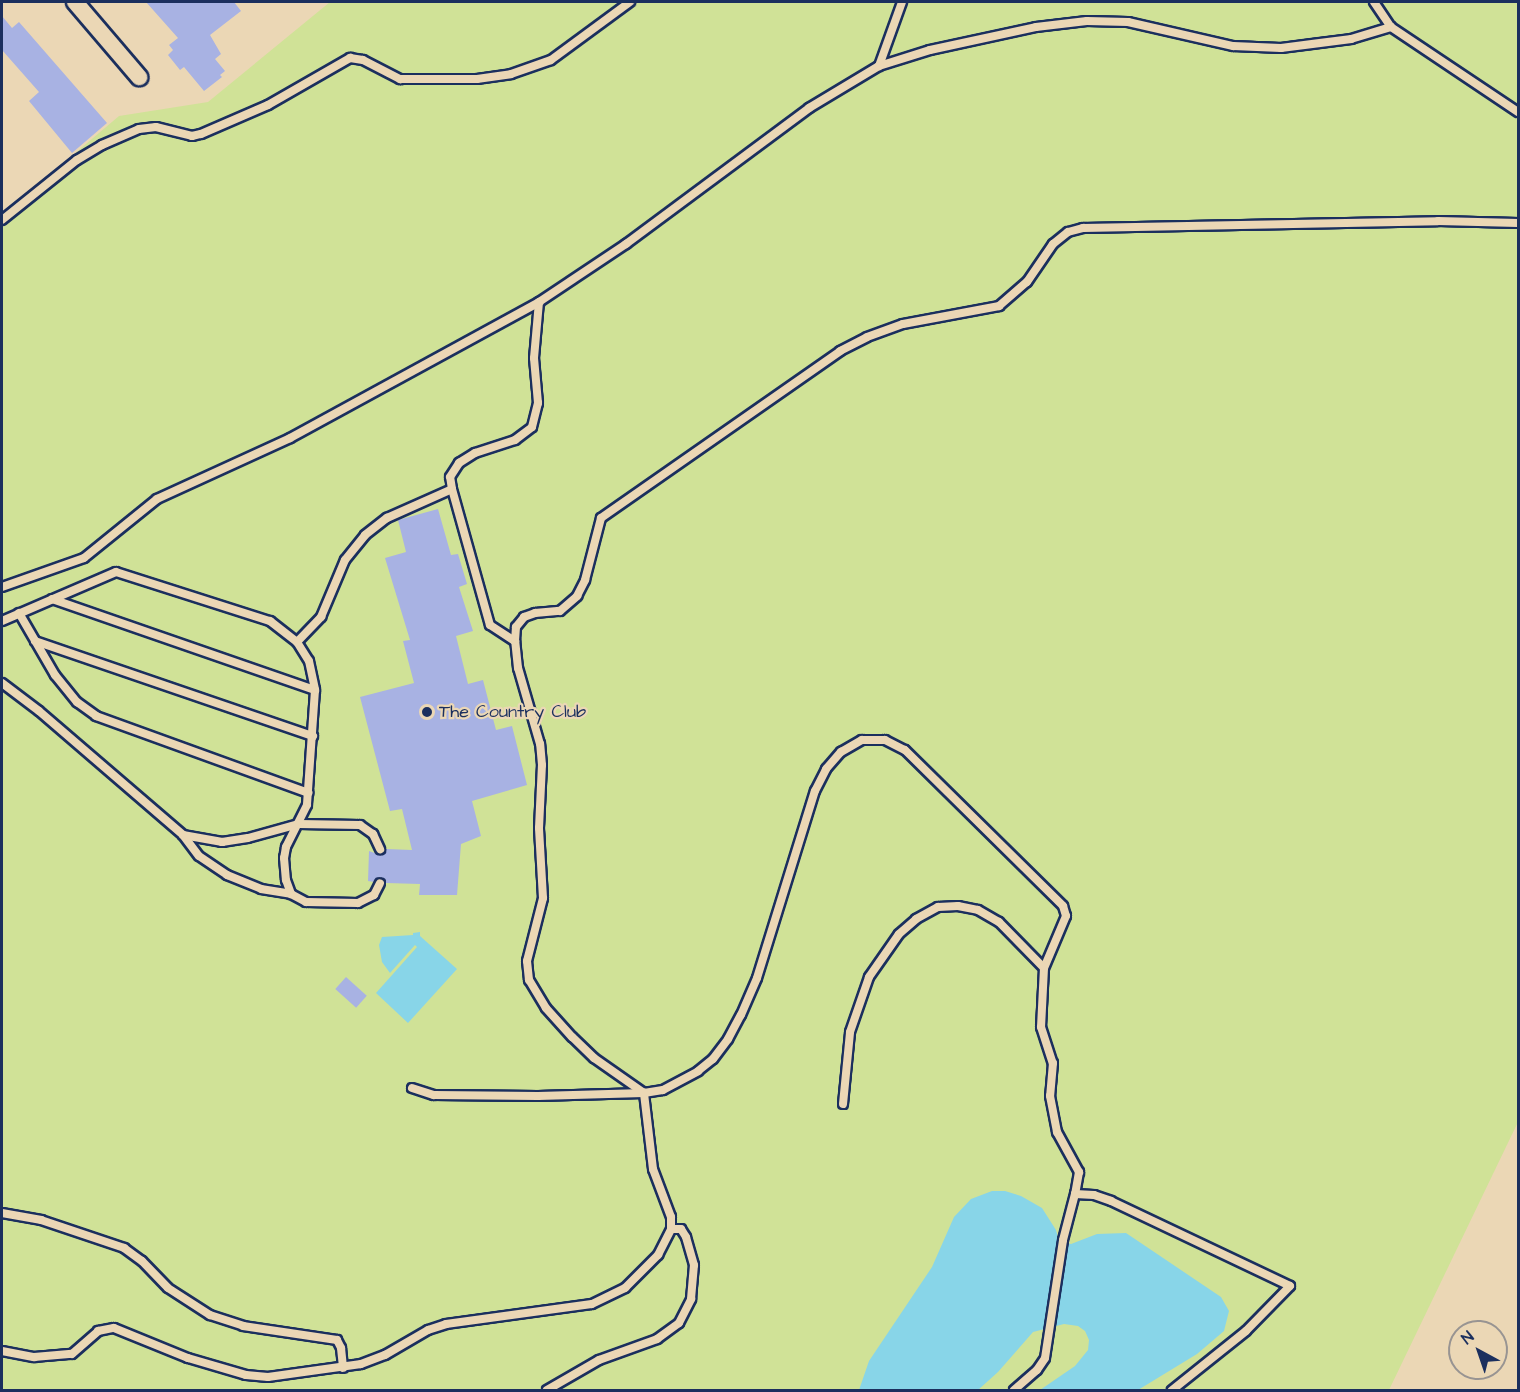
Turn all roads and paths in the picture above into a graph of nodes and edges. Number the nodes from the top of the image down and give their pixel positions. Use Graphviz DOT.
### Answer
graph roads {
  1 [pos="75,2"];
  2 [pos="630,2"];
  3 [pos="902,2"];
  4 [pos="1374,2"];
  5 [pos="1391,27"];
  6 [pos="879,66"];
  7 [pos="138,77"];
  8 [pos="1518,112"];
  9 [pos="2,220"];
  10 [pos="1518,223"];
  11 [pos="539,302"];
  12 [pos="452,489"];
  13 [pos="2,587"];
  14 [pos="52,599"];
  15 [pos="19,613"];
  16 [pos="2,621"];
  17 [pos="35,641"];
  18 [pos="515,641"];
  19 [pos="297,642"];
  20 [pos="2,683"];
  21 [pos="315,690"];
  22 [pos="313,736"];
  23 [pos="309,793"];
  24 [pos="299,824"];
  25 [pos="183,835"];
  26 [pos="380,849"];
  27 [pos="380,883"];
  28 [pos="291,894"];
  29 [pos="1044,968"];
  30 [pos="412,1088"];
  31 [pos="644,1093"];
  32 [pos="843,1104"];
  33 [pos="1075,1194"];
  34 [pos="2,1213"];
  35 [pos="671,1229"];
  36 [pos="2,1351"];
  37 [pos="343,1368"];
  38 [pos="547,1390"];
  39 [pos="1014,1390"];
  40 [pos="1172,1390"];
  1 -- 7 [label="street"];
  2 -- 9 [label="lane"];
  3 -- 6 [label="lane"];
  4 -- 5 [label="lane"];
  5 -- 6 [label="lane"];
  5 -- 8 [label="lane"];
  6 -- 11 [label="lane"];
  10 -- 18 [label="lane"];
  11 -- 12 [label="lane"];
  11 -- 13 [label="lane"];
  12 -- 18 [label="lane"];
  12 -- 19 [label="lane"];
  14 -- 15 [label="lane"];
  14 -- 19 [label="lane"];
  14 -- 21 [label="lane"];
  15 -- 16 [label="lane"];
  15 -- 17 [label="lane"];
  17 -- 22 [label="lane"];
  17 -- 23 [label="lane"];
  18 -- 31 [label="lane"];
  19 -- 21 [label="lane"];
  20 -- 25 [label="lane"];
  21 -- 22 [label="lane"];
  22 -- 23 [label="lane"];
  23 -- 24 [label="lane"];
  24 -- 25 [label="lane"];
  24 -- 26 [label="lane"];
  24 -- 28 [label="lane"];
  25 -- 28 [label="lane"];
  27 -- 28 [label="lane"];
  29 -- 31 [label="lane"];
  29 -- 32 [label="lane"];
  29 -- 33 [label="lane"];
  30 -- 31 [label="lane"];
  31 -- 35 [label="lane"];
  33 -- 39 [label="lane"];
  33 -- 40 [label="lane"];
  34 -- 37 [label="lane"];
  35 -- 37 [label="lane"];
  35 -- 38 [label="lane"];
  36 -- 37 [label="lane"];
}
